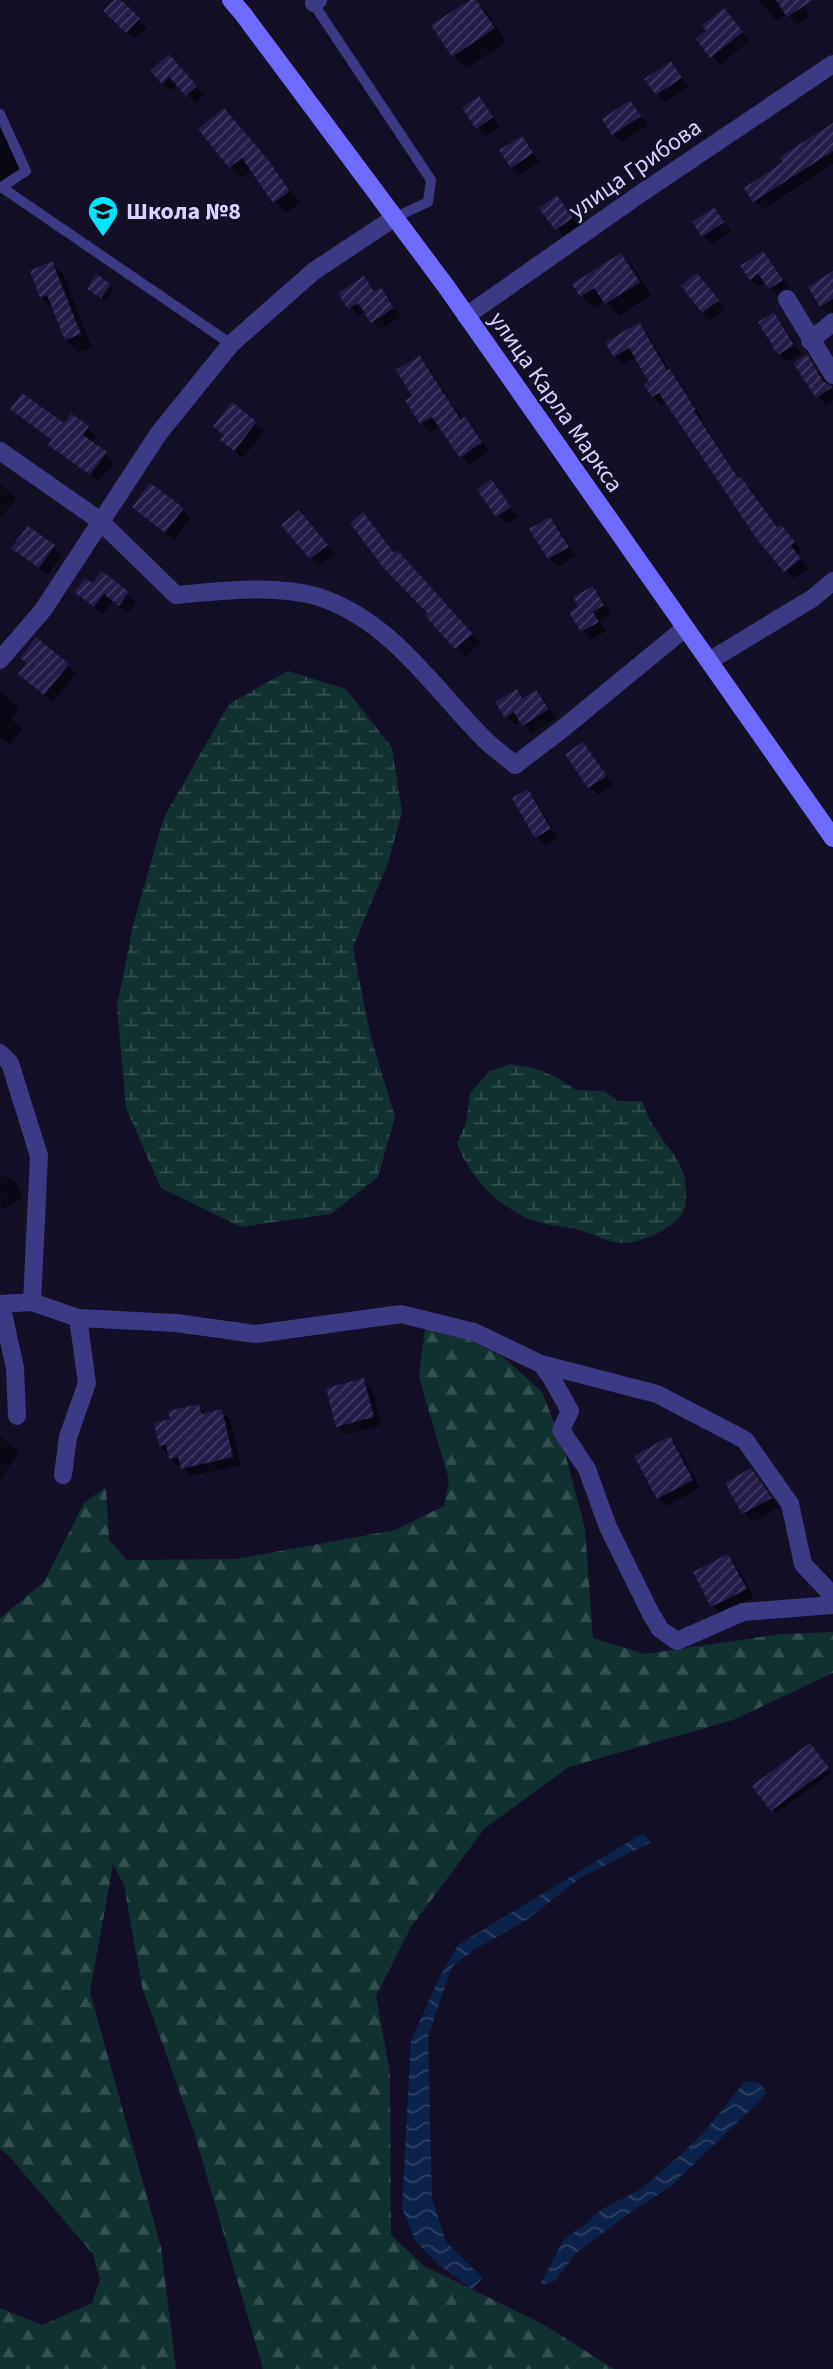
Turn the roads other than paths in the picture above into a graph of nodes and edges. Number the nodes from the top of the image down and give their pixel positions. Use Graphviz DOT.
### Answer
graph roads {
  1 [pos="231,0"];
  2 [pos="314,1"];
  3 [pos="833,64"];
  4 [pos="0,114"];
  5 [pos="0,187"];
  6 [pos="394,218"];
  7 [pos="787,299"];
  8 [pos="466,316"];
  9 [pos="833,322"];
  10 [pos="810,341"];
  11 [pos="231,344"];
  12 [pos="833,375"];
  13 [pos="0,451"];
  14 [pos="99,520"];
  15 [pos="833,581"];
  16 [pos="685,628"];
  17 [pos="0,660"];
  18 [pos="709,661"];
  19 [pos="833,838"];
  20 [pos="0,1053"];
  21 [pos="33,1302"];
  22 [pos="1,1304"];
  23 [pos="78,1318"];
  24 [pos="541,1364"];
  25 [pos="16,1416"];
  26 [pos="63,1475"];
  27 [pos="833,1596"];
  28 [pos="833,1605"];
  1 -- 6 [label="main road, улица Карла Маркса"];
  2 -- 6 [label="lane"];
  3 -- 8 [label="street, улица Грибова"];
  4 -- 5 [label="lane"];
  5 -- 11 [label="lane"];
  6 -- 8 [label="main road, улица Карла Маркса"];
  6 -- 11 [label="street"];
  7 -- 10 [label="street"];
  8 -- 16 [label="main road, улица Карла Маркса"];
  9 -- 10 [label="street"];
  10 -- 12 [label="street"];
  11 -- 14 [label="street"];
  13 -- 14 [label="street"];
  14 -- 16 [label="street"];
  14 -- 17 [label="street"];
  15 -- 18 [label="street"];
  16 -- 18 [label="main road, улица Карла Маркса"];
  18 -- 19 [label="main road, улица Карла Маркса"];
  20 -- 21 [label="street"];
  21 -- 22 [label="street"];
  21 -- 23 [label="street"];
  22 -- 25 [label="street"];
  23 -- 24 [label="street"];
  23 -- 26 [label="street"];
  24 -- 27 [label="street"];
  24 -- 28 [label="street"];
}
